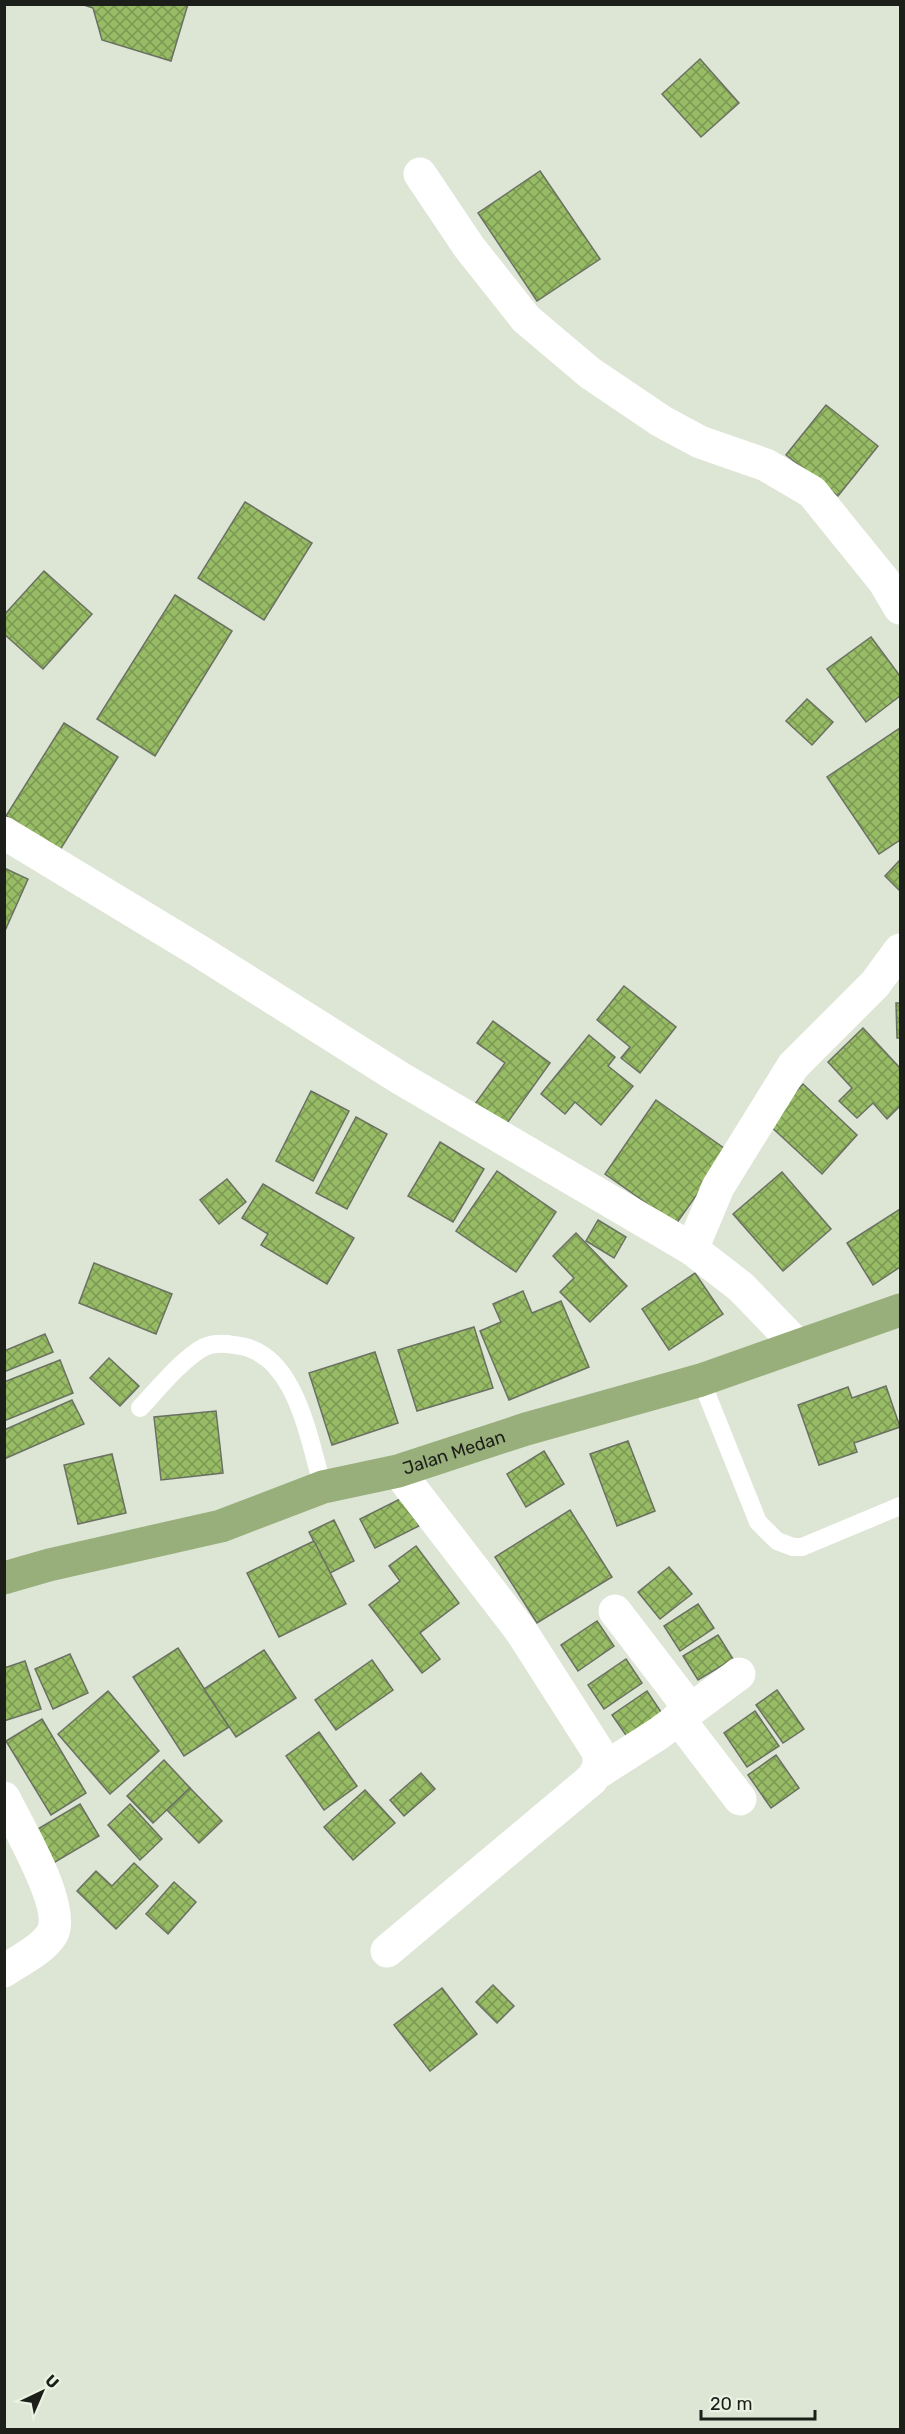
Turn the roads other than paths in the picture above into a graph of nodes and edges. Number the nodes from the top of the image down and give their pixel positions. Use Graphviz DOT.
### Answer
graph roads {
  1 [pos="420,174"];
  2 [pos="900,608"];
  3 [pos="4,833"];
  4 [pos="900,950"];
  5 [pos="693,1249"];
  6 [pos="900,1310"];
  7 [pos="798,1346"];
  8 [pos="701,1380"];
  9 [pos="140,1408"];
  10 [pos="398,1472"];
  11 [pos="323,1487"];
  12 [pos="900,1506"];
  13 [pos="4,1578"];
  14 [pos="615,1611"];
  15 [pos="739,1674"];
  16 [pos="684,1714"];
  17 [pos="597,1773"];
  18 [pos="4,1798"];
  19 [pos="740,1799"];
  20 [pos="387,1951"];
  21 [pos="4,1971"];
  1 -- 2 [label="street"];
  3 -- 5 [label="street"];
  4 -- 5 [label="street"];
  5 -- 7 [label="street"];
  6 -- 7 [label="highway, Jalan Medan"];
  7 -- 8 [label="highway, Jalan Medan"];
  8 -- 10 [label="highway, Jalan Medan"];
  8 -- 12 [label="lane"];
  9 -- 11 [label="lane"];
  10 -- 11 [label="highway, Jalan Medan"];
  10 -- 17 [label="street"];
  11 -- 13 [label="highway, Jalan Medan"];
  14 -- 16 [label="street"];
  15 -- 16 [label="street"];
  16 -- 17 [label="street"];
  16 -- 19 [label="street"];
  17 -- 20 [label="street"];
  18 -- 21 [label="street"];
}
